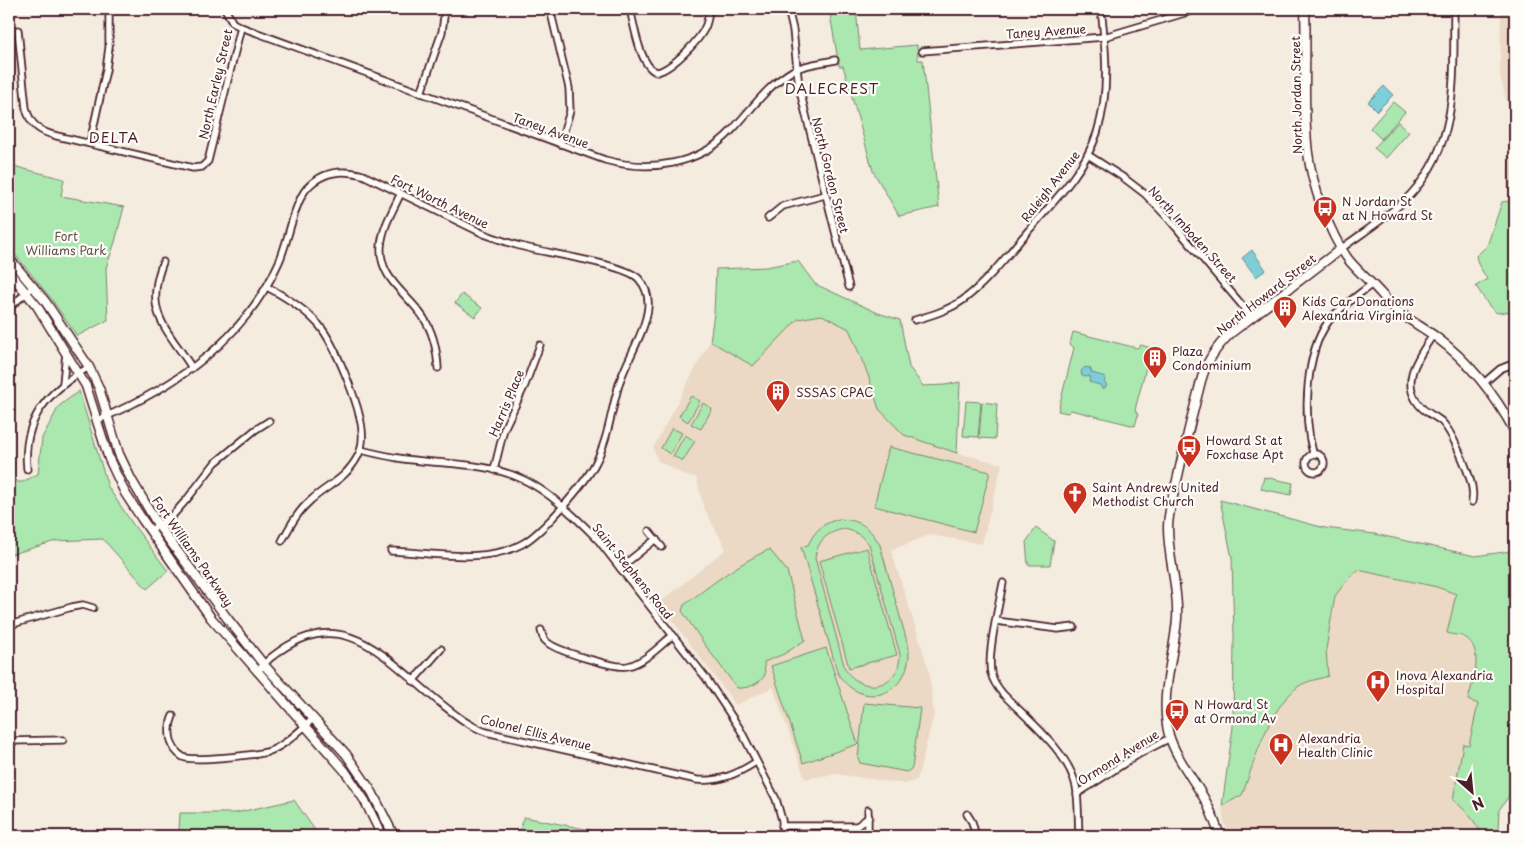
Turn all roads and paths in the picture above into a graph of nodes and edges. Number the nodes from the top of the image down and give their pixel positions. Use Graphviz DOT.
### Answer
graph roads {
  1 [pos="109,9"];
  2 [pos="225,9"];
  3 [pos="445,9"];
  4 [pos="550,9"];
  5 [pos="630,9"];
  6 [pos="708,9"];
  7 [pos="788,9"];
  8 [pos="1101,9"];
  9 [pos="1198,9"];
  10 [pos="1305,9"];
  11 [pos="1454,9"];
  12 [pos="240,27"];
  13 [pos="18,30"];
  14 [pos="1104,37"];
  15 [pos="922,51"];
  16 [pos="835,60"];
  17 [pos="796,69"];
  18 [pos="421,93"];
  19 [pos="90,143"];
  20 [pos="560,144"];
  21 [pos="1088,155"];
  22 [pos="401,193"];
  23 [pos="825,195"];
  24 [pos="768,218"];
  25 [pos="1342,248"];
  26 [pos="9,258"];
  27 [pos="163,262"];
  28 [pos="9,272"];
  29 [pos="1372,284"];
  30 [pos="34,286"];
  31 [pos="266,286"];
  32 [pos="849,287"];
  33 [pos="26,293"];
  34 [pos="9,308"];
  35 [pos="1252,317"];
  36 [pos="914,320"];
  37 [pos="1434,335"];
  38 [pos="540,345"];
  39 [pos="66,351"];
  40 [pos="1515,363"];
  41 [pos="89,367"];
  42 [pos="192,368"];
  43 [pos="438,368"];
  44 [pos="78,373"];
  45 [pos="1485,382"];
  46 [pos="63,383"];
  47 [pos="108,416"];
  48 [pos="98,420"];
  49 [pos="269,421"];
  50 [pos="1515,432"];
  51 [pos="361,450"];
  52 [pos="1313,454"];
  53 [pos="27,469"];
  54 [pos="494,470"];
  55 [pos="1472,502"];
  56 [pos="562,506"];
  57 [pos="158,525"];
  58 [pos="150,530"];
  59 [pos="649,531"];
  60 [pos="656,539"];
  61 [pos="282,541"];
  62 [pos="662,547"];
  63 [pos="391,551"];
  64 [pos="620,568"];
  65 [pos="1003,583"];
  66 [pos="93,608"];
  67 [pos="996,621"];
  68 [pos="9,625"];
  69 [pos="1074,627"];
  70 [pos="541,630"];
  71 [pos="672,636"];
  72 [pos="441,649"];
  73 [pos="264,665"];
  74 [pos="257,672"];
  75 [pos="414,681"];
  76 [pos="173,716"];
  77 [pos="313,719"];
  78 [pos="305,726"];
  79 [pos="1170,738"];
  80 [pos="63,740"];
  81 [pos="9,741"];
  82 [pos="756,762"];
  83 [pos="1077,794"];
  84 [pos="868,810"];
  85 [pos="967,814"];
  86 [pos="868,817"];
  87 [pos="782,826"];
  88 [pos="857,826"];
  89 [pos="868,835"];
  90 [pos="382,836"];
  91 [pos="394,836"];
  92 [pos="783,836"];
  93 [pos="976,836"];
  94 [pos="1079,836"];
  95 [pos="1220,836"];
  1 -- 19 [label="street"];
  2 -- 12 [label="street, North Earley Street"];
  3 -- 18 [label="street"];
  4 -- 20 [label="street"];
  5 -- 6 [label="street"];
  7 -- 17 [label="street, North Gordon Street"];
  8 -- 14 [label="street, Raleigh Avenue"];
  9 -- 14 [label="street, Taney Avenue"];
  10 -- 25 [label="street, North Jordan Street"];
  11 -- 25 [label="street, North Howard Street"];
  12 -- 18 [label="street, Taney Avenue"];
  12 -- 19 [label="street, North Earley Street"];
  13 -- 19 [label="street"];
  14 -- 15 [label="street, Taney Avenue"];
  14 -- 21 [label="street, Raleigh Avenue"];
  16 -- 17 [label="street, Taney Avenue"];
  17 -- 20 [label="street, Taney Avenue"];
  17 -- 23 [label="street, North Gordon Street"];
  18 -- 20 [label="street, Taney Avenue"];
  21 -- 35 [label="street, North Imboden Street"];
  21 -- 36 [label="street, Raleigh Avenue"];
  22 -- 31 [label="street, Fort Worth Avenue"];
  22 -- 43 [label="street"];
  22 -- 56 [label="street, Fort Worth Avenue"];
  23 -- 24 [label="street"];
  23 -- 32 [label="street, North Gordon Street"];
  25 -- 29 [label="street, North Jordan Street"];
  25 -- 35 [label="street, North Howard Street"];
  26 -- 30 [label="street, Fort Williams Parkway"];
  27 -- 42 [label="street"];
  28 -- 33 [label="street, Fort Williams Parkway"];
  29 -- 37 [label="street, North Jordan Street"];
  29 -- 52 [label="street"];
  30 -- 33 [label="street"];
  30 -- 41 [label="street, Fort Williams Parkway"];
  31 -- 42 [label="street, Fort Worth Avenue"];
  31 -- 51 [label="street"];
  33 -- 34 [label="street"];
  33 -- 39 [label="street, Fort Williams Parkway"];
  35 -- 79 [label="street, North Howard Street"];
  37 -- 45 [label="street, North Jordan Street"];
  37 -- 55 [label="street"];
  38 -- 54 [label="street, Harris Place"];
  39 -- 44 [label="street, Fort Williams Parkway"];
  39 -- 46 [label="street"];
  40 -- 45 [label="street"];
  41 -- 44 [label="street"];
  41 -- 47 [label="street, Fort Williams Parkway"];
  42 -- 47 [label="street, Fort Worth Avenue"];
  44 -- 46 [label="street"];
  44 -- 48 [label="street, Fort Williams Parkway"];
  45 -- 50 [label="street, North Jordan Street"];
  46 -- 53 [label="street"];
  47 -- 48 [label="street, Fort Worth Avenue"];
  47 -- 57 [label="street, Fort Williams Parkway"];
  48 -- 58 [label="street, Fort Williams Parkway"];
  49 -- 57 [label="street"];
  51 -- 54 [label="street, Saint Stephens Road"];
  51 -- 61 [label="street"];
  54 -- 56 [label="street, Saint Stephens Road"];
  56 -- 63 [label="street, Fort Worth Avenue"];
  56 -- 64 [label="street, Saint Stephens Road"];
  57 -- 58 [label="street"];
  57 -- 73 [label="street, Fort Williams Parkway"];
  58 -- 74 [label="street, Fort Williams Parkway"];
  59 -- 60 [label="street"];
  60 -- 62 [label="street"];
  60 -- 64 [label="street"];
  64 -- 71 [label="street, Saint Stephens Road"];
  65 -- 67 [label="street"];
  66 -- 68 [label="street"];
  67 -- 69 [label="street"];
  67 -- 83 [label="street"];
  70 -- 71 [label="street"];
  71 -- 82 [label="street, Saint Stephens Road"];
  72 -- 75 [label="street"];
  73 -- 74 [label="street, Colonel Ellis Avenue"];
  73 -- 75 [label="street, Colonel Ellis Avenue"];
  73 -- 77 [label="street, Fort Williams Parkway"];
  74 -- 78 [label="street, Fort Williams Parkway"];
  75 -- 82 [label="street, Colonel Ellis Avenue"];
  76 -- 78 [label="street"];
  77 -- 78 [label="street"];
  77 -- 91 [label="street, Fort Williams Parkway"];
  78 -- 90 [label="street, Fort Williams Parkway"];
  79 -- 83 [label="street, Ormond Avenue"];
  79 -- 95 [label="street, North Howard Street"];
  80 -- 81 [label="street"];
  82 -- 87 [label="street, Saint Stephens Road"];
  83 -- 94 [label="street"];
  84 -- 86 [label="street"];
  85 -- 93 [label="street"];
  86 -- 88 [label="street"];
  86 -- 89 [label="street"];
  87 -- 88 [label="street"];
  87 -- 92 [label="street, Saint Stephens Road"];
  88 -- 89 [label="street"];
}
